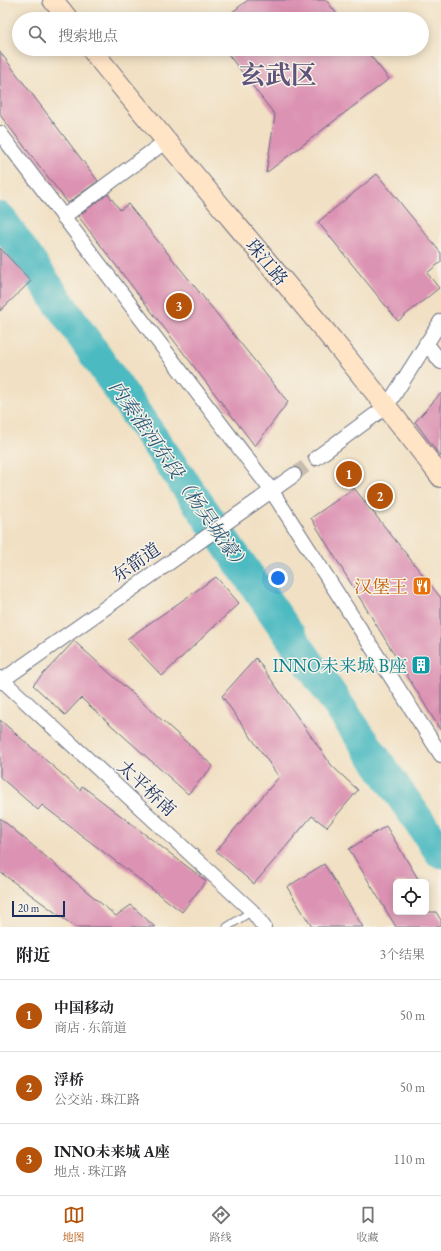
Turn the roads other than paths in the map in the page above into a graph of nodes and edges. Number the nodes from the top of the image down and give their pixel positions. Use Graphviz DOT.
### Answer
graph roads {
  1 [pos="53,0"];
  2 [pos="62,12"];
  3 [pos="97,56"];
  4 [pos="0,133"];
  5 [pos="166,141"];
  6 [pos="63,217"];
  7 [pos="441,321"];
  8 [pos="426,343"];
  9 [pos="441,362"];
  10 [pos="387,406"];
  11 [pos="316,458"];
  12 [pos="294,475"];
  13 [pos="441,477"];
  14 [pos="271,490"];
  15 [pos="1,680"];
  16 [pos="441,755"];
  17 [pos="252,911"];
  18 [pos="227,927"];
  19 [pos="264,927"];
  1 -- 2 [label="main road"];
  3 -- 5 [label="main road, 珠江路"];
  4 -- 6 [label="street"];
  5 -- 6 [label="street"];
  5 -- 10 [label="main road, 珠江路"];
  6 -- 14 [label="street"];
  7 -- 8 [label="street"];
  8 -- 9 [label="street"];
  8 -- 10 [label="street"];
  10 -- 11 [label="street"];
  10 -- 13 [label="main road, 珠江路"];
  12 -- 14 [label="street, 东箭道"];
  14 -- 15 [label="street, 东箭道"];
  14 -- 16 [label="street"];
  15 -- 17 [label="street, 太平桥南"];
  17 -- 18 [label="lane"];
  17 -- 19 [label="street, 太平桥南"];
}
